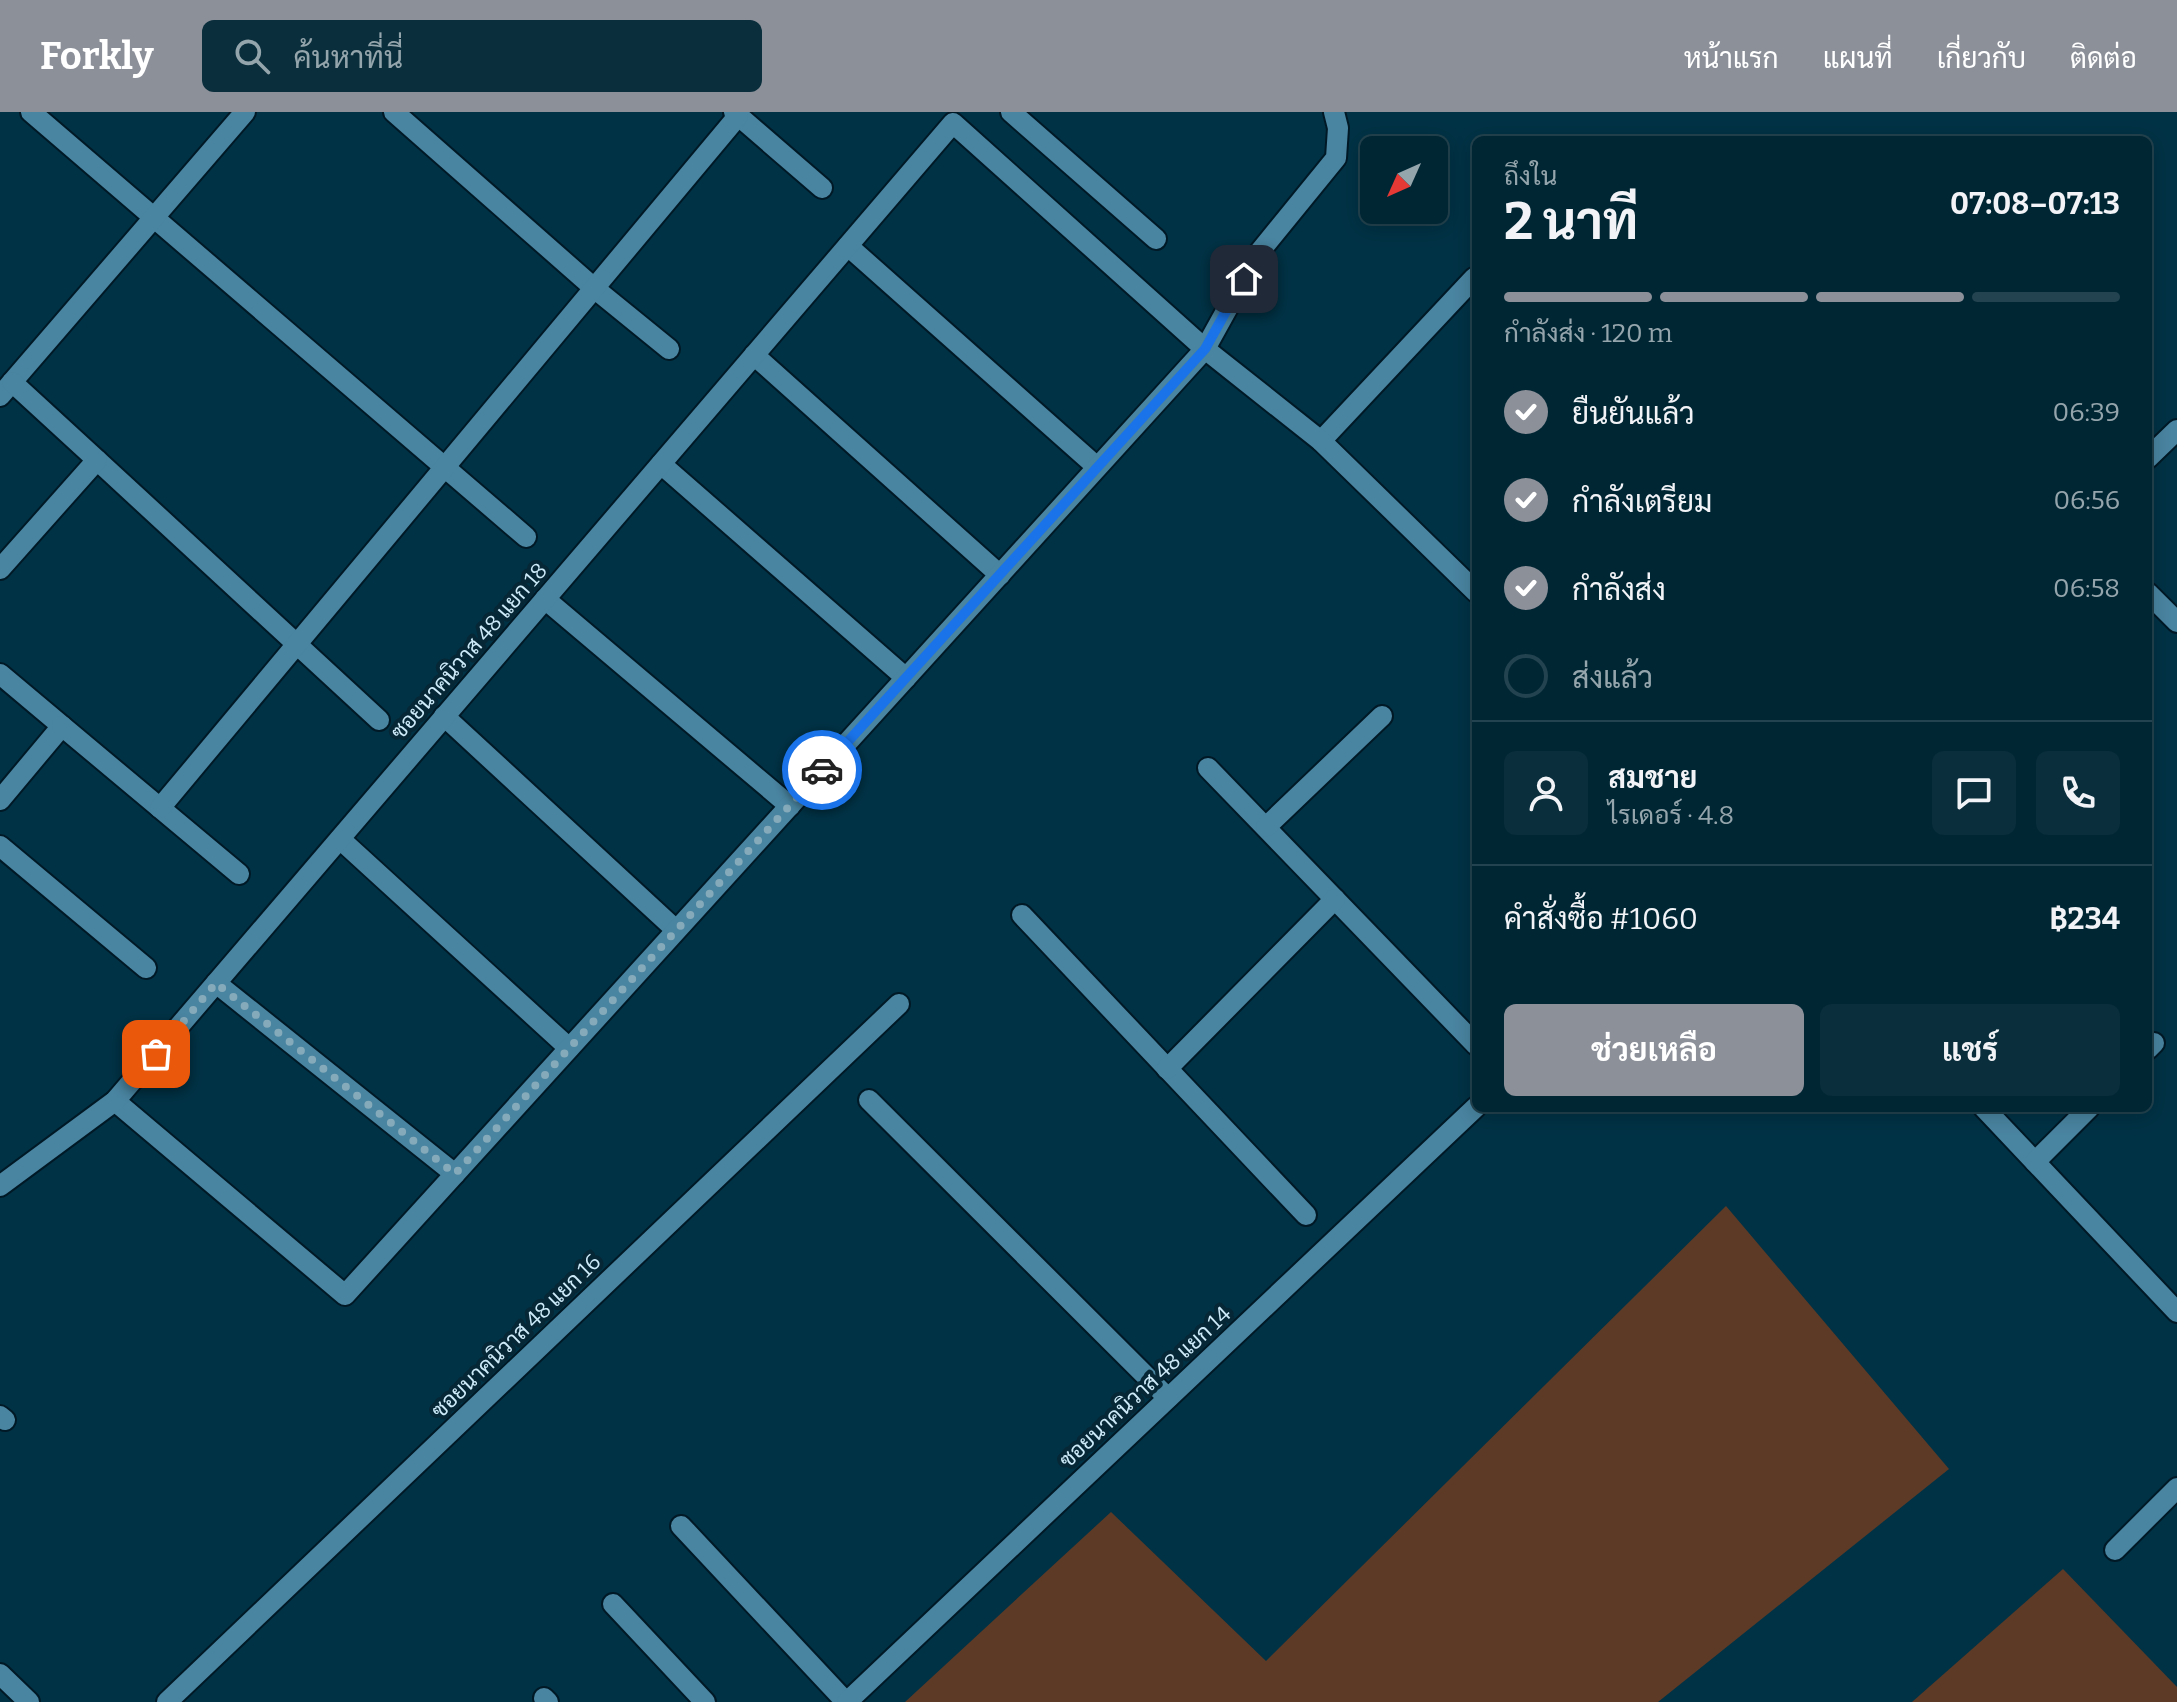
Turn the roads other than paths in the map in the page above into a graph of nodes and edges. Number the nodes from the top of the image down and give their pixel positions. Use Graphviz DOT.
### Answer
graph roads {
  1 [pos="31,112"];
  2 [pos="245,112"];
  3 [pos="394,112"];
  4 [pos="1011,112"];
  5 [pos="1334,112"];
  6 [pos="736,114"];
  7 [pos="822,188"];
  8 [pos="155,216"];
  9 [pos="1156,239"];
  10 [pos="848,246"];
  11 [pos="1472,280"];
  12 [pos="594,288"];
  13 [pos="669,349"];
  14 [pos="1205,349"];
  15 [pos="754,355"];
  16 [pos="6,389"];
  17 [pos="2177,430"];
  18 [pos="1321,441"];
  19 [pos="2152,454"];
  20 [pos="97,460"];
  21 [pos="661,464"];
  22 [pos="1097,467"];
  23 [pos="444,469"];
  24 [pos="526,537"];
  25 [pos="0,569"];
  26 [pos="1000,575"];
  27 [pos="1472,588"];
  28 [pos="2152,597"];
  29 [pos="545,599"];
  30 [pos="2177,622"];
  31 [pos="296,645"];
  32 [pos="0,674"];
  33 [pos="906,678"];
  34 [pos="444,716"];
  35 [pos="1382,716"];
  36 [pos="379,720"];
  37 [pos="62,726"];
  38 [pos="1208,768"];
  39 [pos="0,800"];
  40 [pos="790,806"];
  41 [pos="160,808"];
  42 [pos="1266,827"];
  43 [pos="340,839"];
  44 [pos="0,846"];
  45 [pos="239,874"];
  46 [pos="1335,899"];
  47 [pos="1022,915"];
  48 [pos="676,930"];
  49 [pos="146,968"];
  50 [pos="216,983"];
  51 [pos="899,1004"];
  52 [pos="1472,1041"];
  53 [pos="569,1048"];
  54 [pos="1167,1069"];
  55 [pos="869,1100"];
  56 [pos="115,1101"];
  57 [pos="1472,1111"];
  58 [pos="1988,1112"];
  59 [pos="2085,1112"];
  60 [pos="2035,1162"];
  61 [pos="455,1174"];
  62 [pos="0,1186"];
  63 [pos="1306,1215"];
  64 [pos="2177,1312"];
  65 [pos="1168,1398"];
  66 [pos="2177,1488"];
  67 [pos="681,1526"];
  68 [pos="2115,1550"];
  69 [pos="613,1604"];
  70 [pos="0,1674"];
  71 [pos="25,1701"];
  72 [pos="167,1702"];
  73 [pos="705,1702"];
  74 [pos="846,1702"];
  1 -- 8 [label="street"];
  2 -- 8 [label="street"];
  3 -- 12 [label="street"];
  4 -- 9 [label="street"];
  5 -- 14 [label="street"];
  6 -- 7 [label="street"];
  6 -- 12 [label="street"];
  8 -- 16 [label="street"];
  8 -- 23 [label="street"];
  10 -- 14 [label="street, ซอยนาคนิวาส 48 แยก 18"];
  10 -- 15 [label="street, ซอยนาคนิวาส 48 แยก 18"];
  10 -- 22 [label="street"];
  11 -- 18 [label="street"];
  12 -- 13 [label="street"];
  12 -- 23 [label="street"];
  14 -- 18 [label="street"];
  14 -- 22 [label="street"];
  15 -- 21 [label="street, ซอยนาคนิวาส 48 แยก 18"];
  15 -- 26 [label="street"];
  16 -- 20 [label="street"];
  17 -- 19 [label="street"];
  18 -- 27 [label="street"];
  20 -- 25 [label="street"];
  20 -- 31 [label="street"];
  21 -- 29 [label="street, ซอยนาคนิวาส 48 แยก 18"];
  21 -- 33 [label="street"];
  22 -- 26 [label="street"];
  23 -- 24 [label="street"];
  23 -- 31 [label="street"];
  26 -- 33 [label="street"];
  28 -- 30 [label="street"];
  29 -- 34 [label="street, ซอยนาคนิวาส 48 แยก 18"];
  29 -- 40 [label="street"];
  31 -- 36 [label="street"];
  31 -- 41 [label="street"];
  32 -- 37 [label="street"];
  33 -- 40 [label="street"];
  34 -- 43 [label="street, ซอยนาคนิวาส 48 แยก 18"];
  34 -- 48 [label="street"];
  35 -- 42 [label="street"];
  37 -- 39 [label="street"];
  37 -- 41 [label="street"];
  38 -- 42 [label="street"];
  40 -- 48 [label="street"];
  41 -- 45 [label="street"];
  42 -- 46 [label="street"];
  43 -- 50 [label="street, ซอยนาคนิวาส 48 แยก 18"];
  43 -- 53 [label="street"];
  44 -- 49 [label="street"];
  46 -- 52 [label="street"];
  46 -- 54 [label="street"];
  47 -- 54 [label="street"];
  48 -- 53 [label="street"];
  50 -- 56 [label="street, ซอยนาคนิวาส 48 แยก 18"];
  50 -- 61 [label="street"];
  51 -- 72 [label="street, ซอยนาคนิวาส 48 แยก 16"];
  53 -- 61 [label="street"];
  54 -- 63 [label="street"];
  55 -- 65 [label="street"];
  56 -- 61 [label="street"];
  56 -- 62 [label="street, ซอยนาคนิวาส 48 แยก 18"];
  57 -- 65 [label="street, ซอยนาคนิวาส 48 แยก 14"];
  58 -- 60 [label="street"];
  59 -- 60 [label="street"];
  60 -- 64 [label="street"];
  65 -- 74 [label="street, ซอยนาคนิวาส 48 แยก 14"];
  66 -- 68 [label="street"];
  67 -- 74 [label="street"];
  69 -- 73 [label="street"];
  70 -- 71 [label="street"];
}
